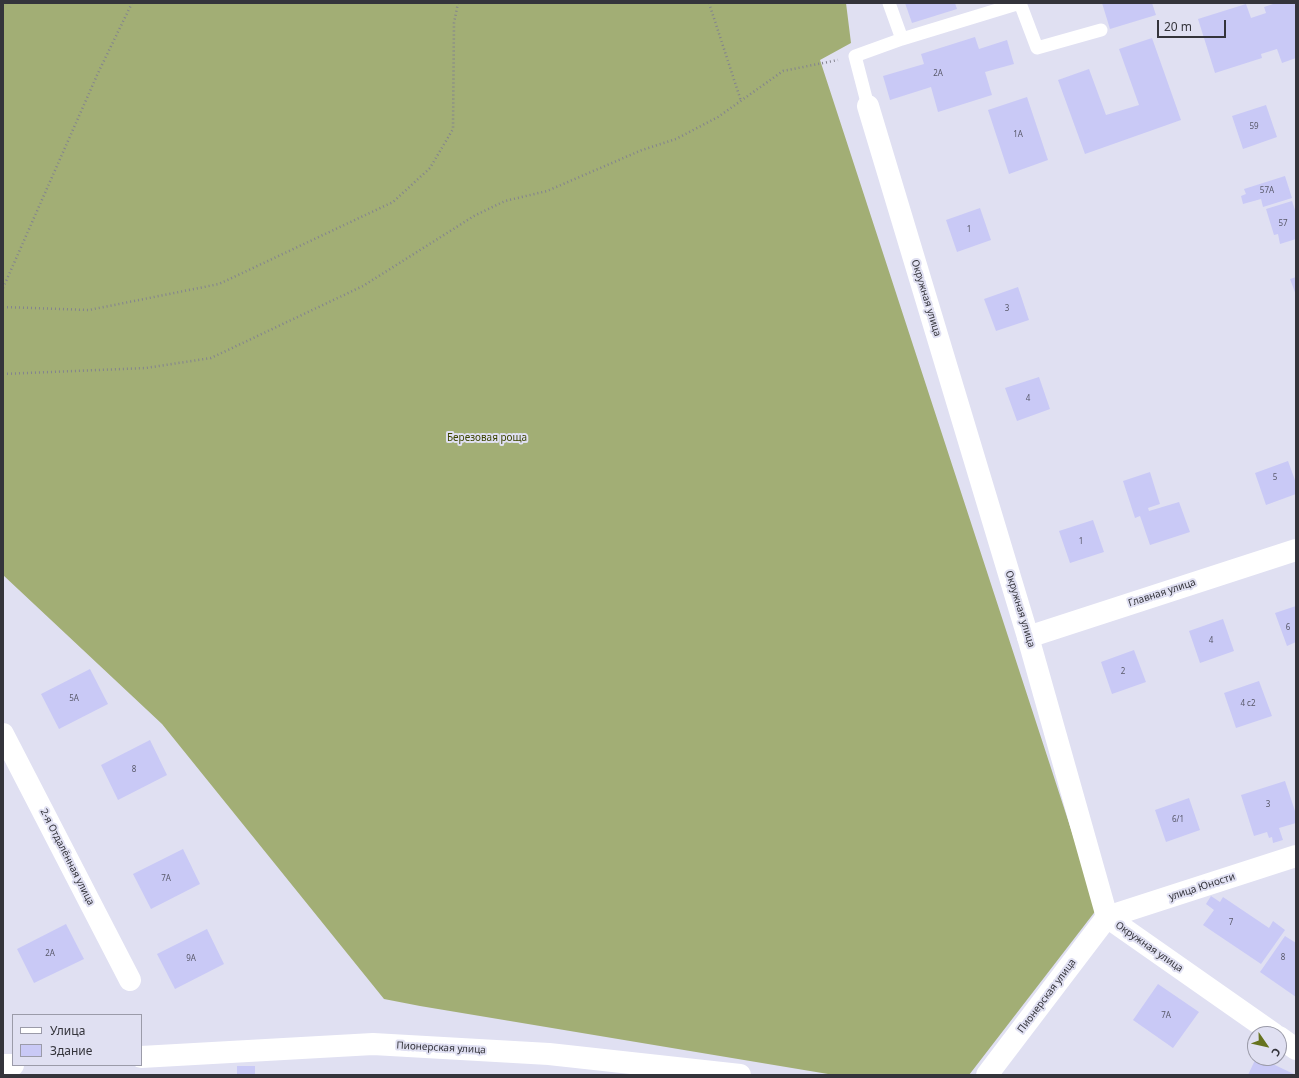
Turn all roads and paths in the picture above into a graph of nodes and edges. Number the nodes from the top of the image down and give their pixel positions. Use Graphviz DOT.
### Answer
graph roads {
  1 [pos="132,3"];
  2 [pos="458,3"];
  3 [pos="709,3"];
  4 [pos="889,3"];
  5 [pos="1101,30"];
  6 [pos="902,39"];
  7 [pos="855,56"];
  8 [pos="741,101"];
  9 [pos="868,106"];
  10 [pos="3,288"];
  11 [pos="3,307"];
  12 [pos="3,374"];
  13 [pos="1296,550"];
  14 [pos="1028,637"];
  15 [pos="3,734"];
  16 [pos="1296,856"];
  17 [pos="1107,917"];
  18 [pos="130,980"];
  19 [pos="1263,1026"];
  20 [pos="1287,1043"];
  21 [pos="1296,1049"];
  22 [pos="142,1057"];
  23 [pos="740,1075"];
  24 [pos="987,1075"];
  1 -- 10 [label="path"];
  2 -- 11 [label="path"];
  3 -- 8 [label="path"];
  4 -- 6 [label="lane"];
  5 -- 6 [label="lane"];
  6 -- 7 [label="lane"];
  7 -- 8 [label="path"];
  7 -- 9 [label="lane"];
  8 -- 12 [label="path"];
  9 -- 14 [label="street, Окружная улица"];
  13 -- 14 [label="street, Главная улица"];
  14 -- 17 [label="street, Окружная улица"];
  15 -- 18 [label="street, 2-я Отдалённая улица"];
  16 -- 17 [label="street, улица Юности"];
  17 -- 19 [label="street, Окружная улица"];
  17 -- 24 [label="street, Пионерская улица"];
  20 -- 21 [label="street"];
  22 -- 23 [label="street, Пионерская улица"];
}
